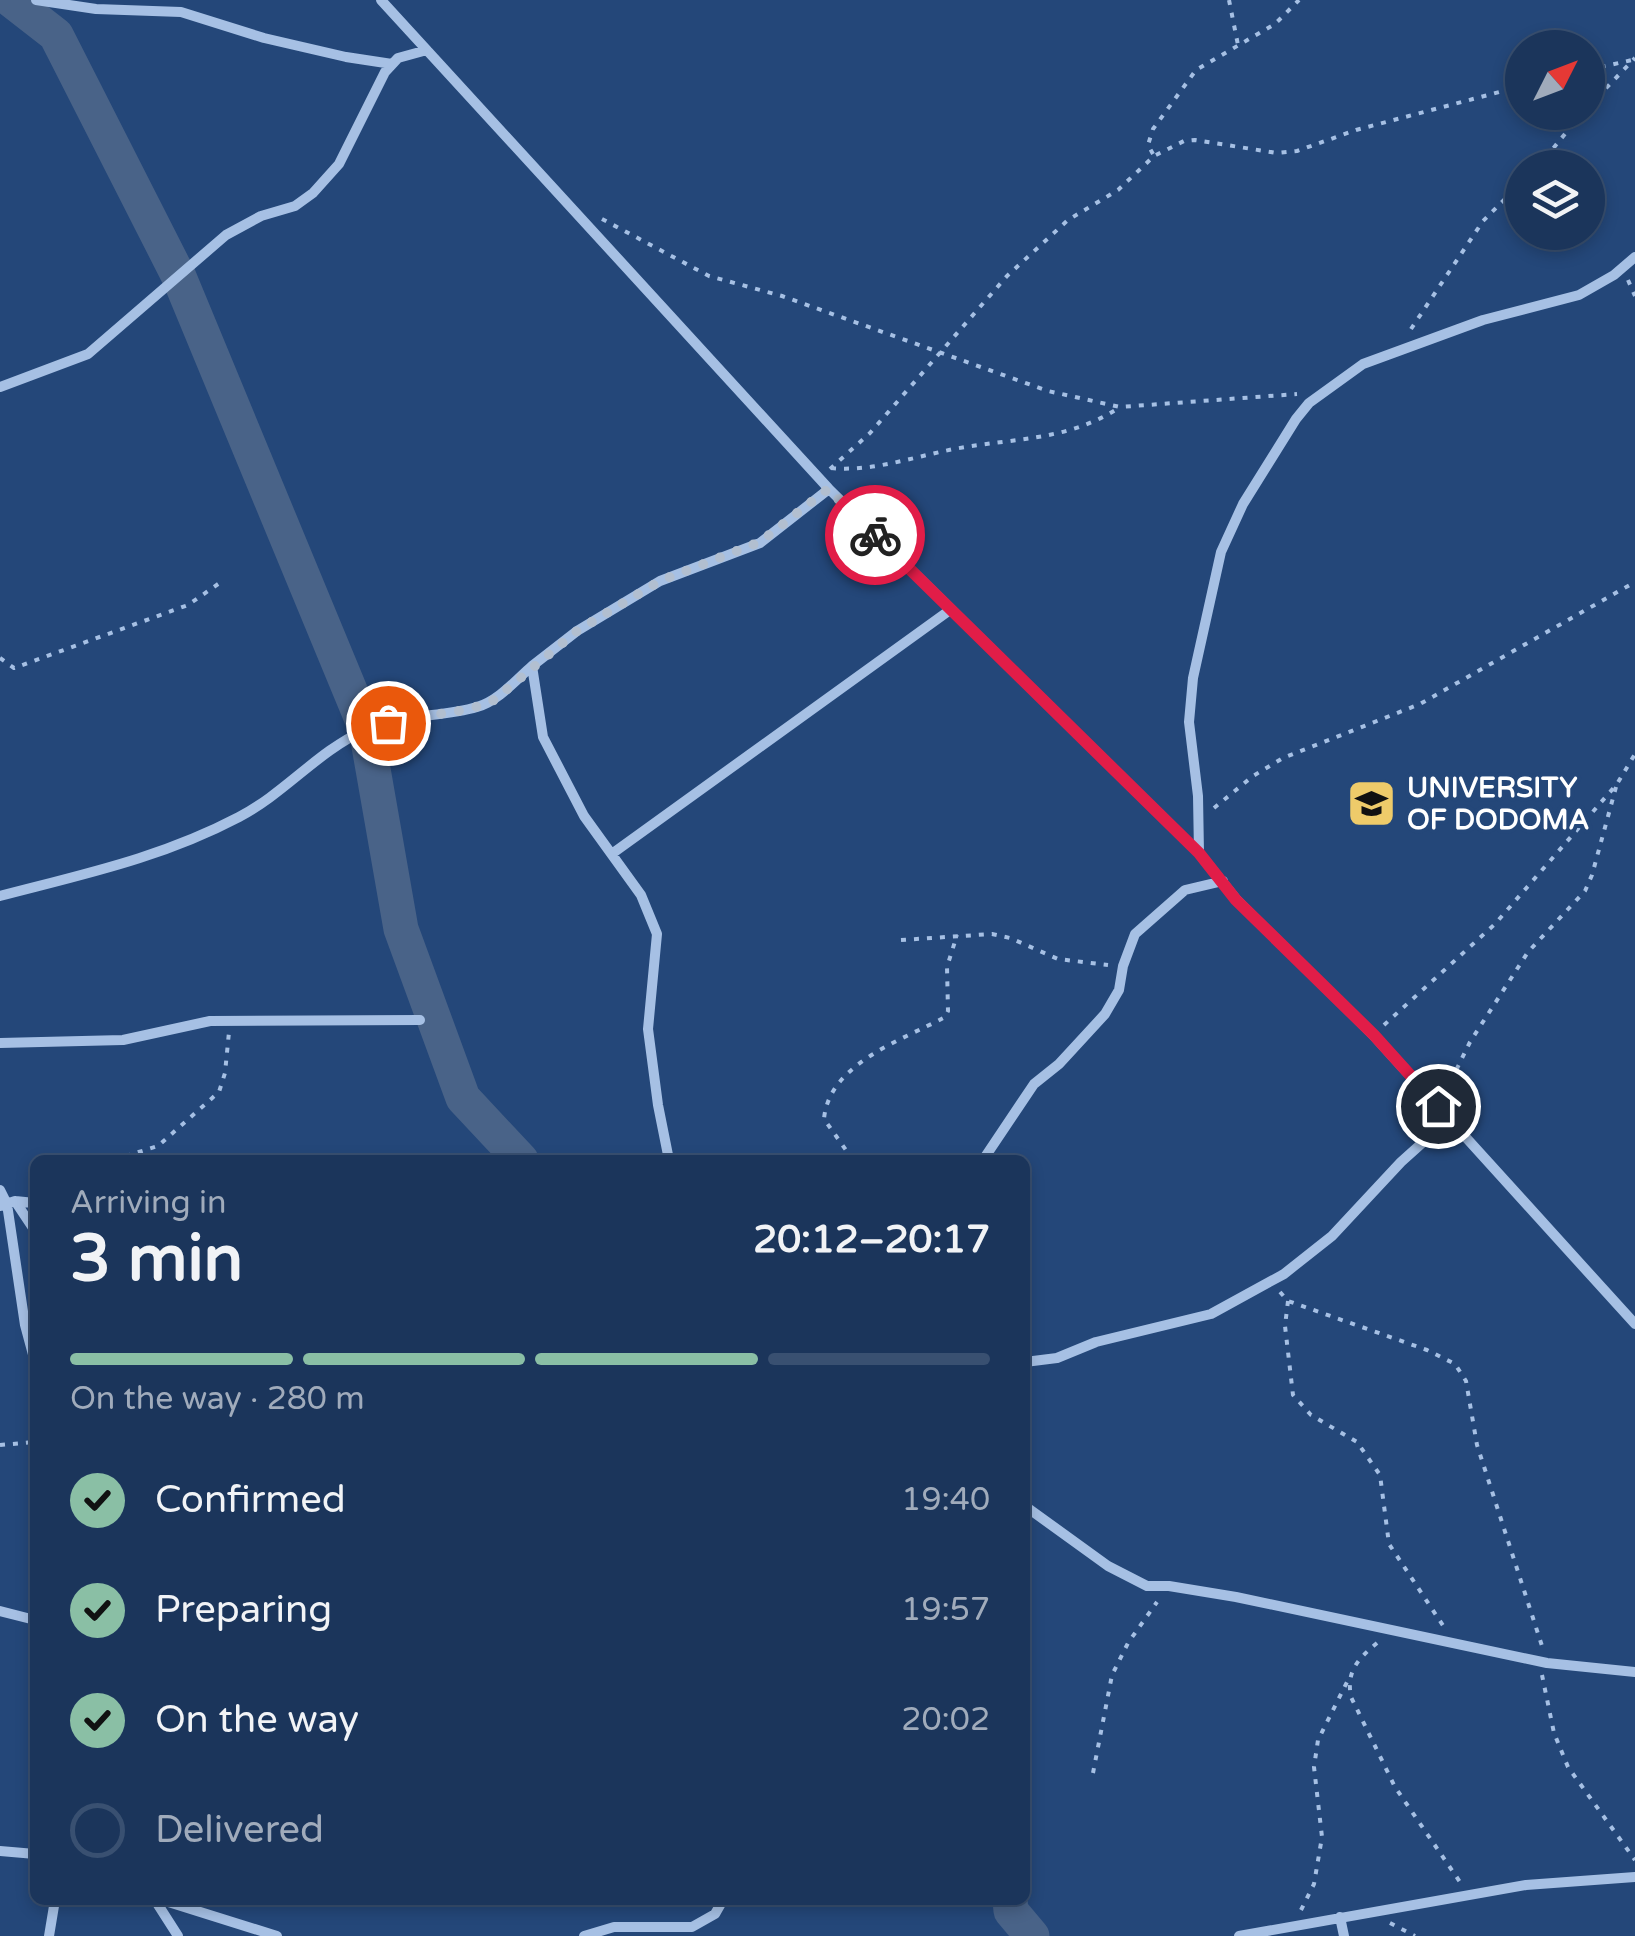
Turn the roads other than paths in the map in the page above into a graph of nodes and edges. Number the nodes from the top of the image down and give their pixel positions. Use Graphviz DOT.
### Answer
graph roads {
  1 [pos="36,0"];
  2 [pos="382,0"];
  3 [pos="428,50"];
  4 [pos="392,64"];
  5 [pos="1635,256"];
  6 [pos="0,387"];
  7 [pos="828,489"];
  8 [pos="950,610"];
  9 [pos="532,666"];
  10 [pos="613,852"];
  11 [pos="1199,853"];
  12 [pos="1223,881"];
  13 [pos="0,896"];
  14 [pos="420,1020"];
  15 [pos="0,1043"];
  16 [pos="1450,1118"];
  17 [pos="668,1155"];
  18 [pos="986,1155"];
  19 [pos="0,1190"];
  20 [pos="8,1204"];
  21 [pos="30,1226"];
  22 [pos="1635,1324"];
  23 [pos="30,1344"];
  24 [pos="1030,1361"];
  25 [pos="1030,1509"];
  26 [pos="0,1611"];
  27 [pos="30,1619"];
  28 [pos="1635,1672"];
  29 [pos="0,1852"];
  30 [pos="30,1854"];
  31 [pos="1635,1877"];
  32 [pos="54,1905"];
  33 [pos="161,1905"];
  34 [pos="175,1905"];
  35 [pos="720,1905"];
  36 [pos="1340,1917"];
  37 [pos="49,1936"];
  38 [pos="178,1936"];
  39 [pos="278,1936"];
  40 [pos="584,1936"];
  41 [pos="1239,1936"];
  42 [pos="1344,1936"];
  1 -- 4 [label="street"];
  2 -- 3 [label="street"];
  3 -- 4 [label="street"];
  3 -- 7 [label="street"];
  4 -- 6 [label="street"];
  5 -- 11 [label="street"];
  7 -- 8 [label="street"];
  7 -- 9 [label="street"];
  8 -- 10 [label="street"];
  8 -- 11 [label="street"];
  9 -- 10 [label="street"];
  9 -- 13 [label="street"];
  10 -- 17 [label="street"];
  11 -- 12 [label="street"];
  12 -- 16 [label="street"];
  12 -- 18 [label="street"];
  14 -- 15 [label="street"];
  16 -- 22 [label="street"];
  16 -- 24 [label="street"];
  19 -- 20 [label="street"];
  20 -- 21 [label="street"];
  20 -- 23 [label="street"];
  25 -- 28 [label="street"];
  26 -- 27 [label="street"];
  29 -- 30 [label="street"];
  31 -- 36 [label="street"];
  32 -- 37 [label="street"];
  33 -- 38 [label="street"];
  34 -- 39 [label="street"];
  35 -- 40 [label="street"];
  36 -- 41 [label="street"];
  36 -- 42 [label="street"];
}
